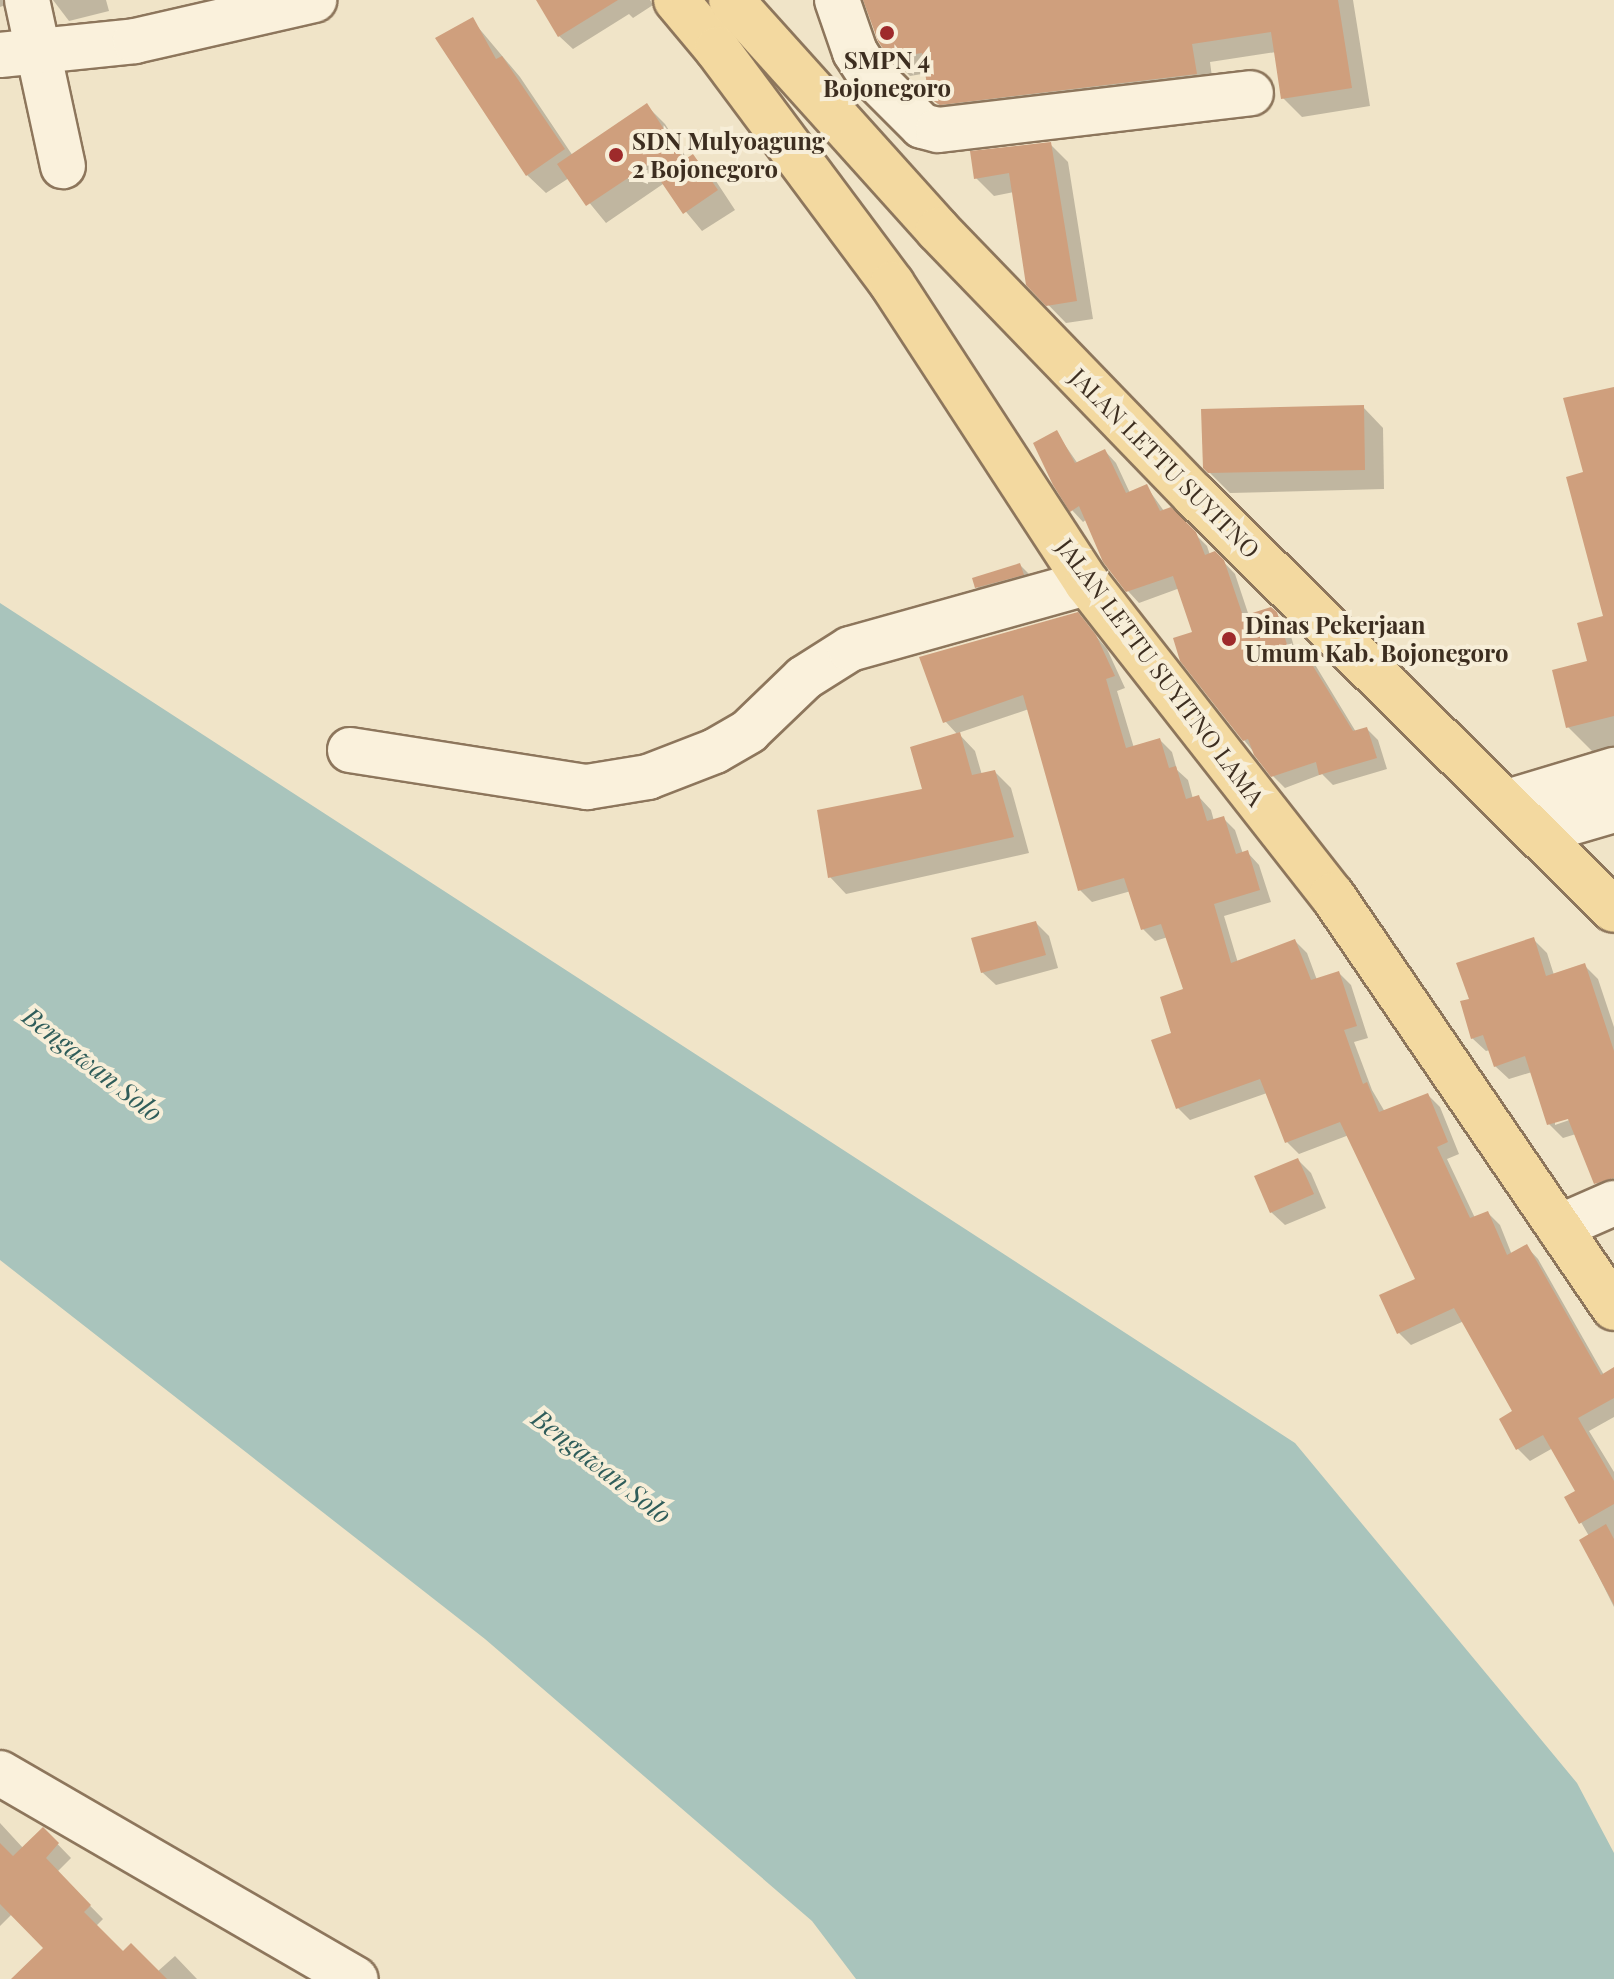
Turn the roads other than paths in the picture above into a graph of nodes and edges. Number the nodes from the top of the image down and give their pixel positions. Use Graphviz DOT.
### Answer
graph roads {
  1 [pos="27,0"];
  2 [pos="314,0"];
  3 [pos="676,0"];
  4 [pos="731,0"];
  5 [pos="837,0"];
  6 [pos="20,54"];
  7 [pos="1251,93"];
  8 [pos="63,166"];
  9 [pos="938,230"];
  10 [pos="892,284"];
  11 [pos="1087,583"];
  12 [pos="350,750"];
  13 [pos="1614,770"];
  14 [pos="1614,810"];
  15 [pos="1521,817"];
  16 [pos="1614,910"];
  17 [pos="1614,1203"];
  18 [pos="1559,1227"];
  19 [pos="1614,1308"];
  20 [pos="0,1773"];
  21 [pos="356,1979"];
  1 -- 6 [label="street"];
  2 -- 6 [label="street"];
  3 -- 10 [label="main road, JALAN LETTU SUYITNO LAMA"];
  4 -- 9 [label="main road, JALAN LETTU SUYITNO"];
  5 -- 7 [label="street"];
  6 -- 8 [label="street"];
  9 -- 10 [label="main road"];
  9 -- 15 [label="main road, JALAN LETTU SUYITNO"];
  10 -- 11 [label="main road, JALAN LETTU SUYITNO LAMA"];
  11 -- 12 [label="street"];
  11 -- 18 [label="main road, JALAN LETTU SUYITNO LAMA"];
  13 -- 15 [label="street"];
  14 -- 15 [label="street"];
  15 -- 16 [label="main road, JALAN LETTU SUYITNO"];
  17 -- 18 [label="street"];
  18 -- 19 [label="main road, JALAN LETTU SUYITNO LAMA"];
  20 -- 21 [label="street"];
}
